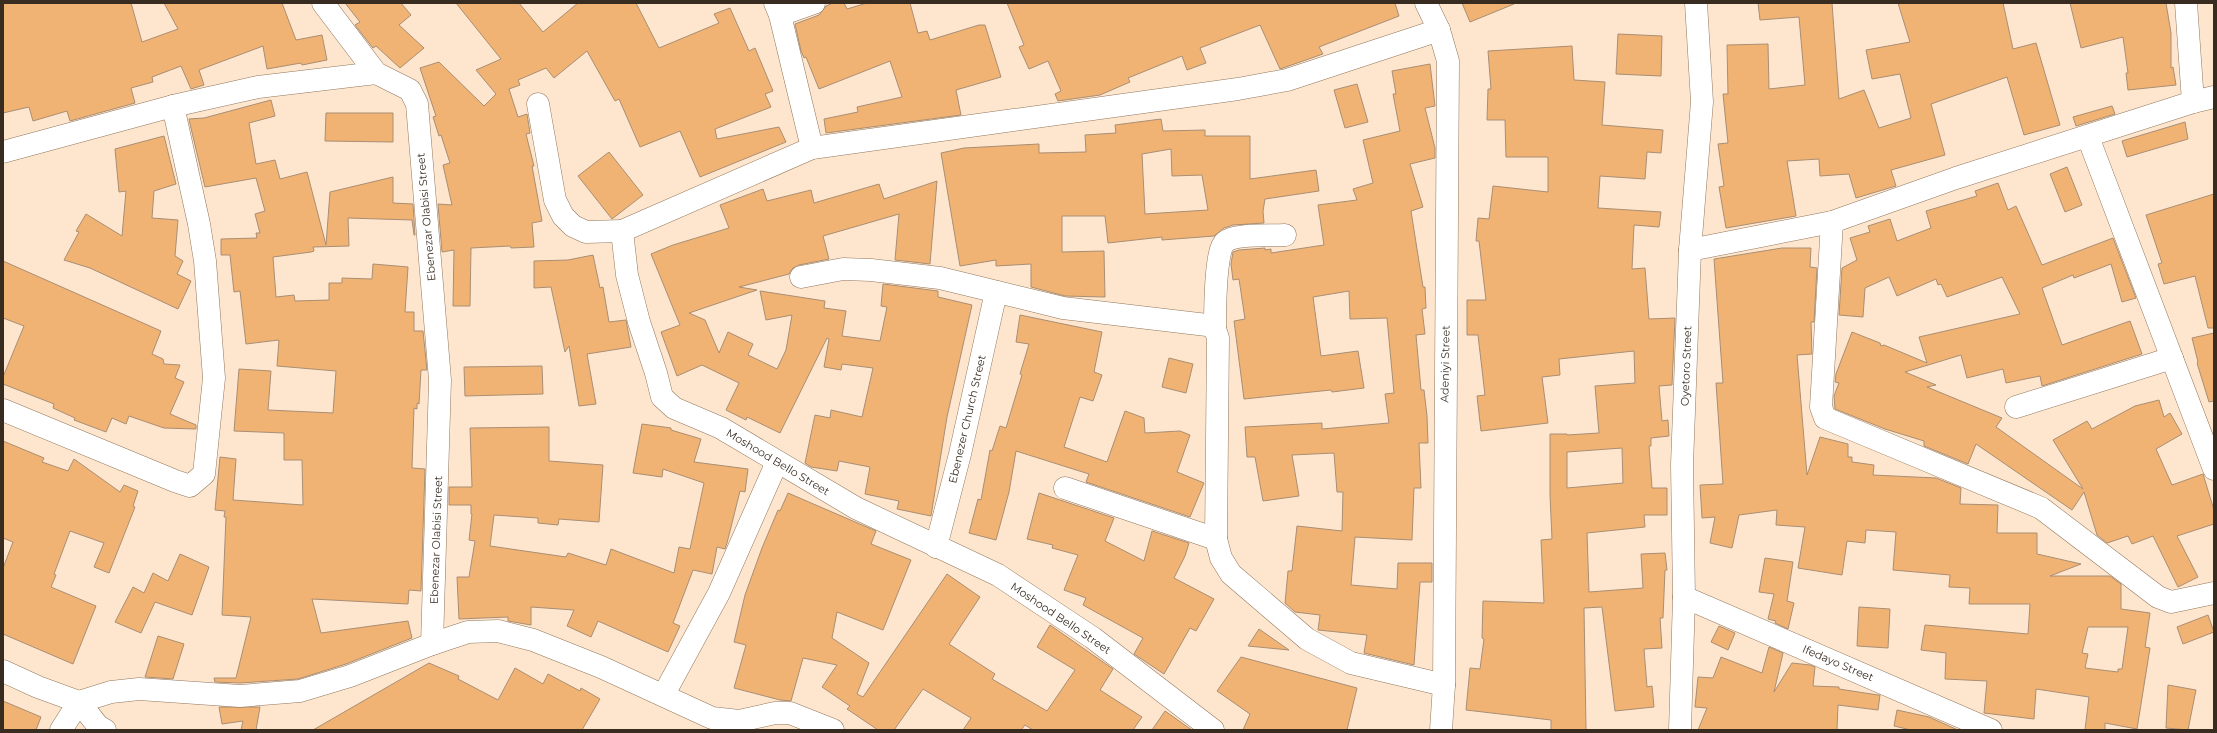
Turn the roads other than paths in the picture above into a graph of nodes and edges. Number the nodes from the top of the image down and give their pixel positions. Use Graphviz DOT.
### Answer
graph roads {
  1 [pos="323,3"];
  2 [pos="814,3"];
  3 [pos="1426,3"];
  4 [pos="1696,3"];
  5 [pos="2186,3"];
  6 [pos="778,9"];
  7 [pos="1439,30"];
  8 [pos="376,73"];
  9 [pos="2204,99"];
  10 [pos="538,104"];
  11 [pos="173,106"];
  12 [pos="2088,137"];
  13 [pos="812,148"];
  14 [pos="3,152"];
  15 [pos="1832,222"];
  16 [pos="622,231"];
  17 [pos="1285,235"];
  18 [pos="1690,250"];
  19 [pos="801,277"];
  20 [pos="996,292"];
  21 [pos="1215,329"];
  22 [pos="2172,358"];
  23 [pos="2016,407"];
  24 [pos="3,410"];
  25 [pos="777,462"];
  26 [pos="2214,470"];
  27 [pos="1065,488"];
  28 [pos="1216,539"];
  29 [pos="936,547"];
  30 [pos="2214,594"];
  31 [pos="1684,597"];
  32 [pos="432,644"];
  33 [pos="3,671"];
  34 [pos="1444,685"];
  35 [pos="664,694"];
  36 [pos="79,702"];
  37 [pos="62,730"];
  38 [pos="105,730"];
  39 [pos="833,730"];
  40 [pos="1213,730"];
  41 [pos="1441,730"];
  42 [pos="1680,730"];
  43 [pos="1990,730"];
  1 -- 8 [label="street"];
  2 -- 6 [label="street"];
  3 -- 7 [label="street, Adeniyi Street"];
  4 -- 18 [label="street, Oyetoro Street"];
  5 -- 9 [label="street"];
  6 -- 13 [label="street"];
  7 -- 13 [label="street"];
  7 -- 34 [label="street, Adeniyi Street"];
  8 -- 11 [label="street"];
  8 -- 32 [label="street, Ebenezar Olabisi Street"];
  9 -- 12 [label="street"];
  10 -- 16 [label="street"];
  11 -- 14 [label="street"];
  11 -- 24 [label="street"];
  12 -- 15 [label="street"];
  12 -- 22 [label="street"];
  13 -- 16 [label="street"];
  15 -- 18 [label="street"];
  15 -- 30 [label="street"];
  16 -- 25 [label="street, Moshood Bello Street"];
  17 -- 21 [label="street"];
  18 -- 31 [label="street, Oyetoro Street"];
  19 -- 20 [label="street"];
  20 -- 21 [label="street"];
  20 -- 29 [label="street, Ebenezer Church Street"];
  21 -- 28 [label="street"];
  22 -- 23 [label="street"];
  22 -- 26 [label="street"];
  25 -- 29 [label="street, Moshood Bello Street"];
  25 -- 35 [label="street"];
  27 -- 28 [label="street"];
  28 -- 34 [label="street"];
  29 -- 40 [label="street, Moshood Bello Street"];
  31 -- 42 [label="street, Oyetoro Street"];
  31 -- 43 [label="street, Ifedayo Street"];
  32 -- 35 [label="street"];
  32 -- 36 [label="street"];
  33 -- 36 [label="street"];
  34 -- 41 [label="street, Adeniyi Street"];
  35 -- 39 [label="street"];
  36 -- 37 [label="street"];
  36 -- 38 [label="street"];
}
